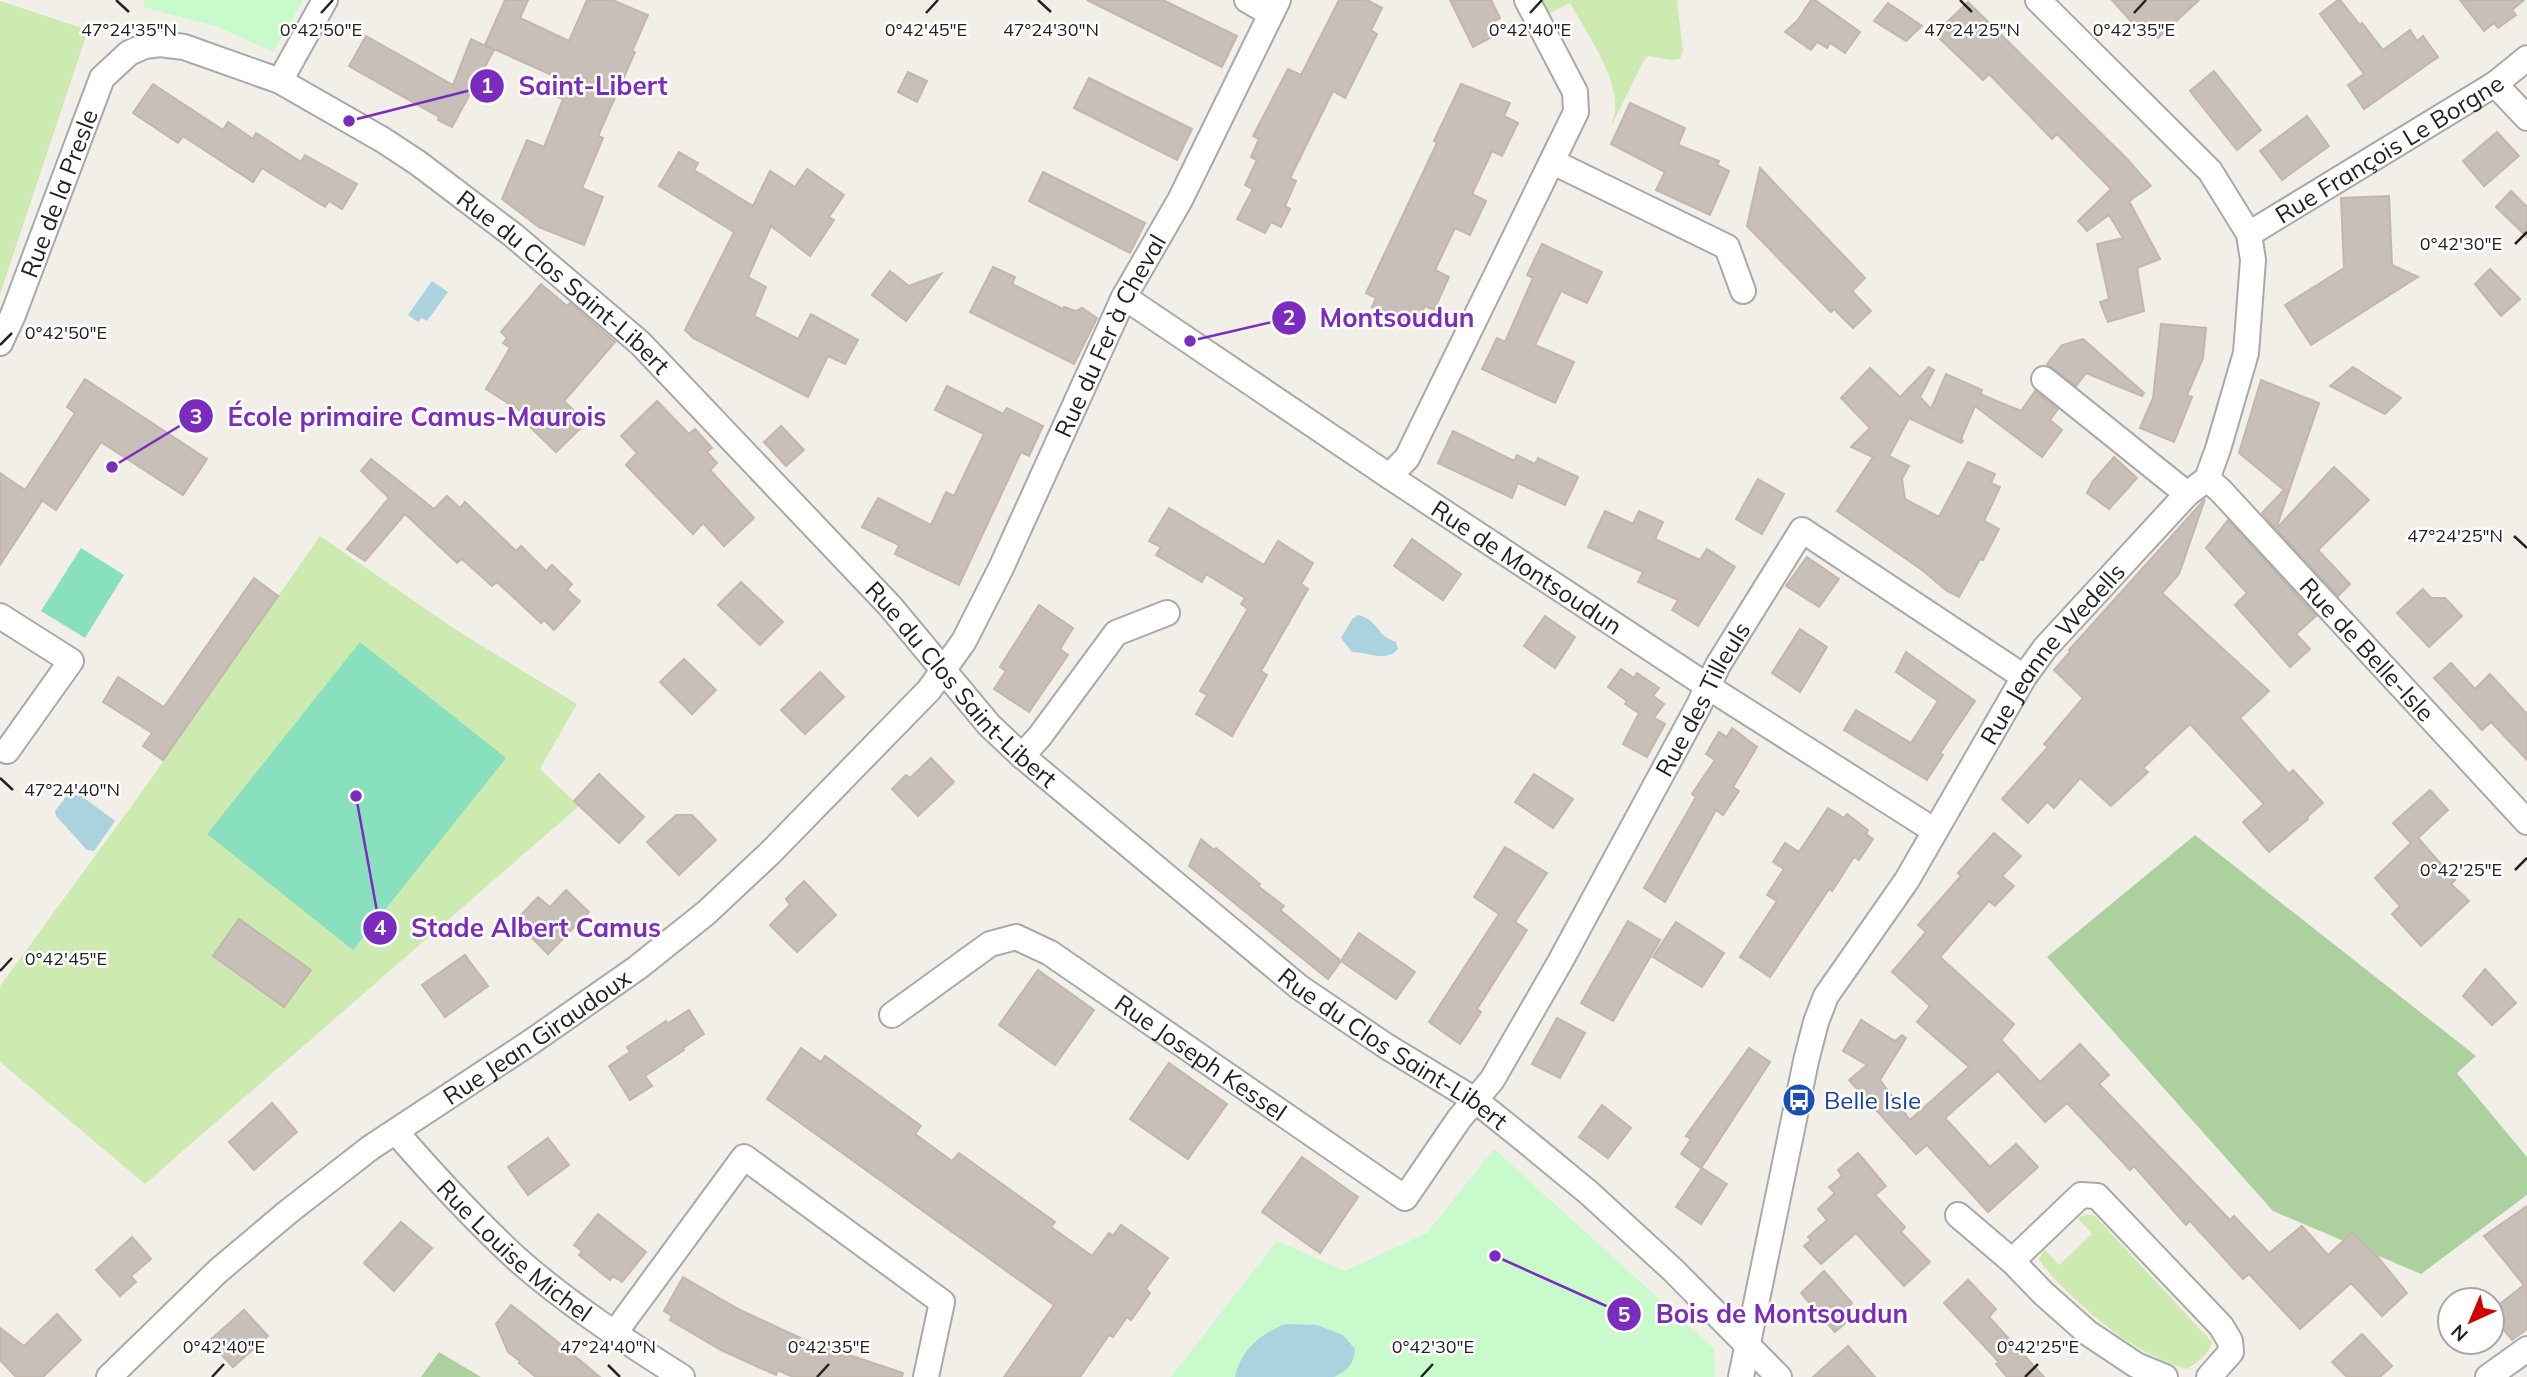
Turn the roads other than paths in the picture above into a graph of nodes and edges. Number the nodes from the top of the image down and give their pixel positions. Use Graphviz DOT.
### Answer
graph roads {
  1 [pos="325,0"];
  2 [pos="1247,0"];
  3 [pos="1527,0"];
  4 [pos="2038,0"];
  5 [pos="1275,7"];
  6 [pos="129,53"];
  7 [pos="2527,58"];
  8 [pos="280,81"];
  9 [pos="2495,84"];
  10 [pos="2527,118"];
  11 [pos="1553,162"];
  12 [pos="2249,234"];
  13 [pos="1744,291"];
  14 [pos="1124,297"];
  15 [pos="0,343"];
  16 [pos="2044,379"];
  17 [pos="1389,476"];
  18 [pos="2207,479"];
  19 [pos="2187,494"];
  20 [pos="1167,613"];
  21 [pos="0,616"];
  22 [pos="944,673"];
  23 [pos="2024,677"];
  24 [pos="1708,685"];
  25 [pos="7,751"];
  26 [pos="1021,756"];
  27 [pos="2527,822"];
  28 [pos="1934,831"];
  29 [pos="892,1015"];
  30 [pos="1475,1100"];
  31 [pos="396,1132"];
  32 [pos="1958,1216"];
  33 [pos="2012,1261"];
  34 [pos="614,1334"];
  35 [pos="1747,1343"];
  36 [pos="2527,1349"];
  37 [pos="109,1377"];
  38 [pos="682,1377"];
  39 [pos="926,1377"];
  40 [pos="1741,1377"];
  41 [pos="1779,1377"];
  42 [pos="2165,1377"];
  43 [pos="2209,1377"];
  44 [pos="2488,1377"];
  1 -- 8 [label="street"];
  2 -- 5 [label="street"];
  3 -- 11 [label="street"];
  4 -- 12 [label="street"];
  5 -- 14 [label="street, Rue du Fer à Cheval"];
  6 -- 8 [label="street, Rue du Clos Saint-Libert"];
  6 -- 15 [label="street, Rue de la Presle"];
  7 -- 9 [label="street, Rue François Le Borgne"];
  8 -- 22 [label="street, Rue du Clos Saint-Libert"];
  9 -- 10 [label="street"];
  9 -- 12 [label="street, Rue François Le Borgne"];
  11 -- 13 [label="street"];
  11 -- 17 [label="street"];
  12 -- 18 [label="street"];
  14 -- 17 [label="street, Rue de Montsoudun"];
  14 -- 22 [label="street, Rue du Fer à Cheval"];
  16 -- 19 [label="street"];
  17 -- 24 [label="street, Rue de Montsoudun"];
  18 -- 19 [label="street, Rue Jeanne Wedells"];
  18 -- 27 [label="street, Rue de Belle-Isle"];
  19 -- 23 [label="street, Rue Jeanne Wedells"];
  20 -- 26 [label="street"];
  21 -- 25 [label="street"];
  22 -- 26 [label="street, Rue du Clos Saint-Libert"];
  22 -- 31 [label="street, Rue Jean Giraudoux"];
  23 -- 24 [label="street, Rue des Tilleuls"];
  23 -- 28 [label="street, Rue Jeanne Wedells"];
  24 -- 28 [label="street, Rue de Montsoudun"];
  24 -- 30 [label="street, Rue des Tilleuls"];
  26 -- 30 [label="street, Rue du Clos Saint-Libert"];
  28 -- 35 [label="street, Rue Jeanne Wedells"];
  29 -- 30 [label="street, Rue Joseph Kessel"];
  30 -- 35 [label="street, Rue du Clos Saint-Libert"];
  31 -- 34 [label="street, Rue Louise Michel"];
  31 -- 37 [label="street, Rue Jean Giraudoux"];
  32 -- 33 [label="street"];
  33 -- 42 [label="street"];
  33 -- 43 [label="street"];
  34 -- 38 [label="street, Rue Louise Michel"];
  34 -- 39 [label="street"];
  35 -- 40 [label="street, Rue Jeanne Wedells"];
  35 -- 41 [label="street, Rue du Clos Saint-Libert"];
  36 -- 44 [label="street"];
}
